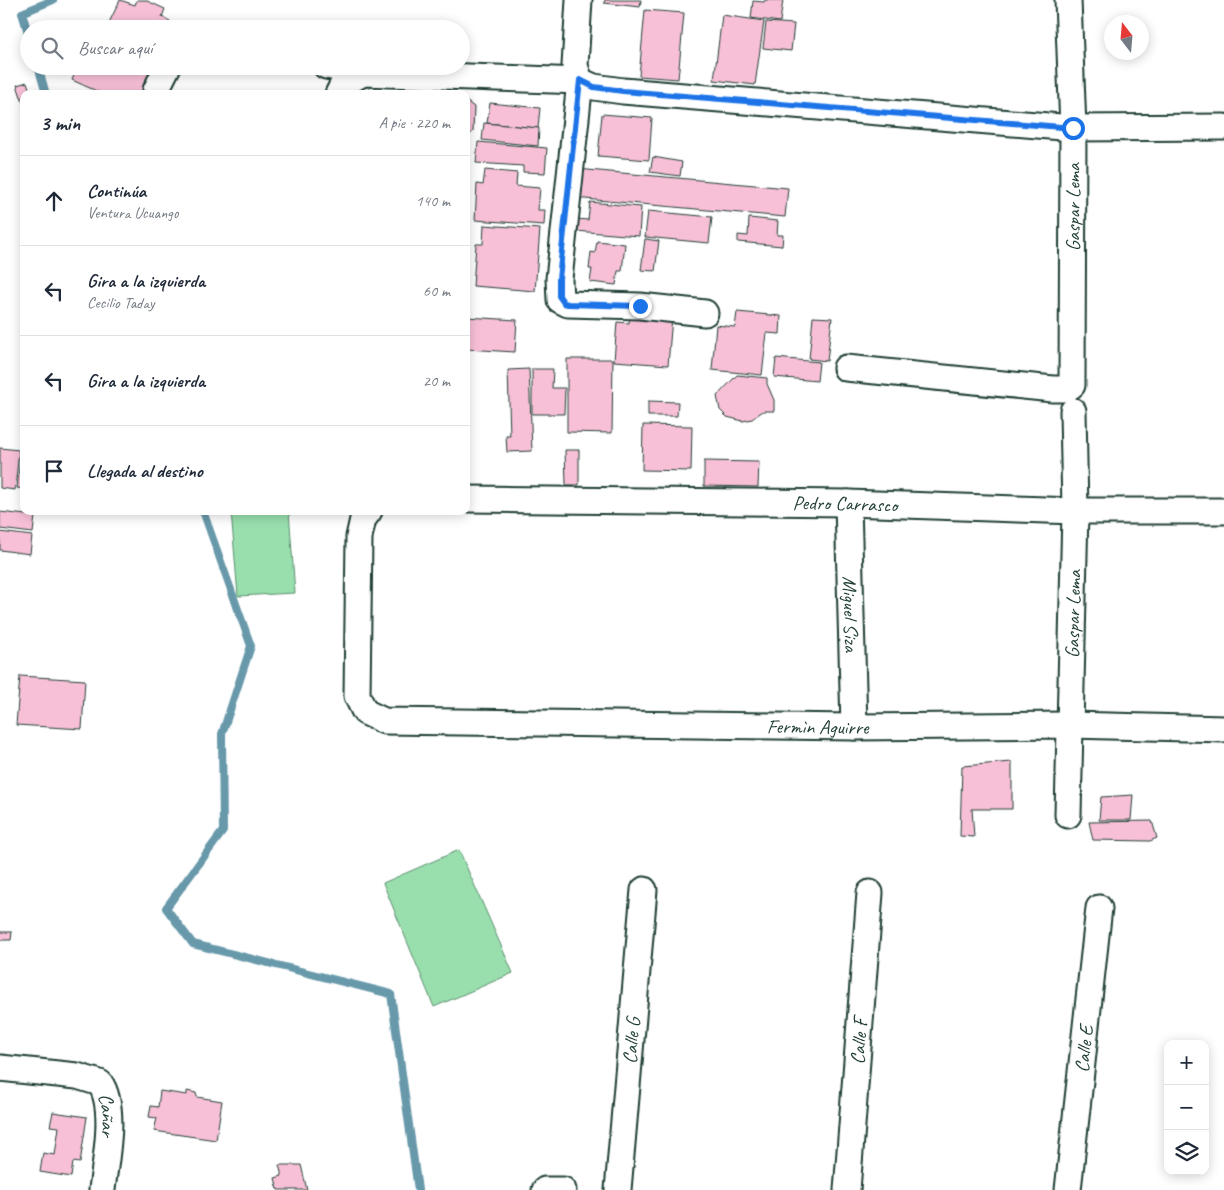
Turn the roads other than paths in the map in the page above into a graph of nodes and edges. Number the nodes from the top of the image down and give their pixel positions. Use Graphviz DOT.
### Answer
graph roads {
  1 [pos="579,0"];
  2 [pos="1068,0"];
  3 [pos="164,75"];
  4 [pos="359,75"];
  5 [pos="425,75"];
  6 [pos="580,80"];
  7 [pos="156,90"];
  8 [pos="340,90"];
  9 [pos="1224,127"];
  10 [pos="1073,128"];
  11 [pos="705,313"];
  12 [pos="846,368"];
  13 [pos="1073,411"];
  14 [pos="470,499"];
  15 [pos="848,503"];
  16 [pos="1075,511"];
  17 [pos="1224,511"];
  18 [pos="366,515"];
  19 [pos="1071,725"];
  20 [pos="854,727"];
  21 [pos="1224,729"];
  22 [pos="1068,816"];
  23 [pos="644,890"];
  24 [pos="870,893"];
  25 [pos="1098,908"];
  26 [pos="0,1068"];
  27 [pos="102,1190"];
  28 [pos="545,1190"];
  29 [pos="563,1190"];
  30 [pos="618,1190"];
  31 [pos="846,1190"];
  32 [pos="1068,1190"];
  1 -- 6 [label="street"];
  2 -- 10 [label="street, Gaspar Lema"];
  3 -- 7 [label="street"];
  4 -- 8 [label="street"];
  5 -- 6 [label="street"];
  6 -- 10 [label="street"];
  6 -- 11 [label="street"];
  9 -- 10 [label="street"];
  10 -- 12 [label="street, Gaspar Lema"];
  13 -- 16 [label="street, Gaspar Lema"];
  14 -- 15 [label="street, Pedro Carrasco"];
  15 -- 16 [label="street, Pedro Carrasco"];
  15 -- 20 [label="street, Miguel Siza"];
  16 -- 17 [label="street, Pedro Carrasco"];
  16 -- 19 [label="street, Gaspar Lema"];
  18 -- 20 [label="street, Fermìn Aguirre"];
  19 -- 20 [label="street, Fermìn Aguirre"];
  19 -- 21 [label="street, Fermìn Aguirre"];
  19 -- 22 [label="street, Gaspar Lema"];
  23 -- 30 [label="street, Calle G"];
  24 -- 31 [label="street, Calle F"];
  25 -- 32 [label="street, Calle E"];
  26 -- 27 [label="street, Cañar"];
  28 -- 29 [label="street"];
}
